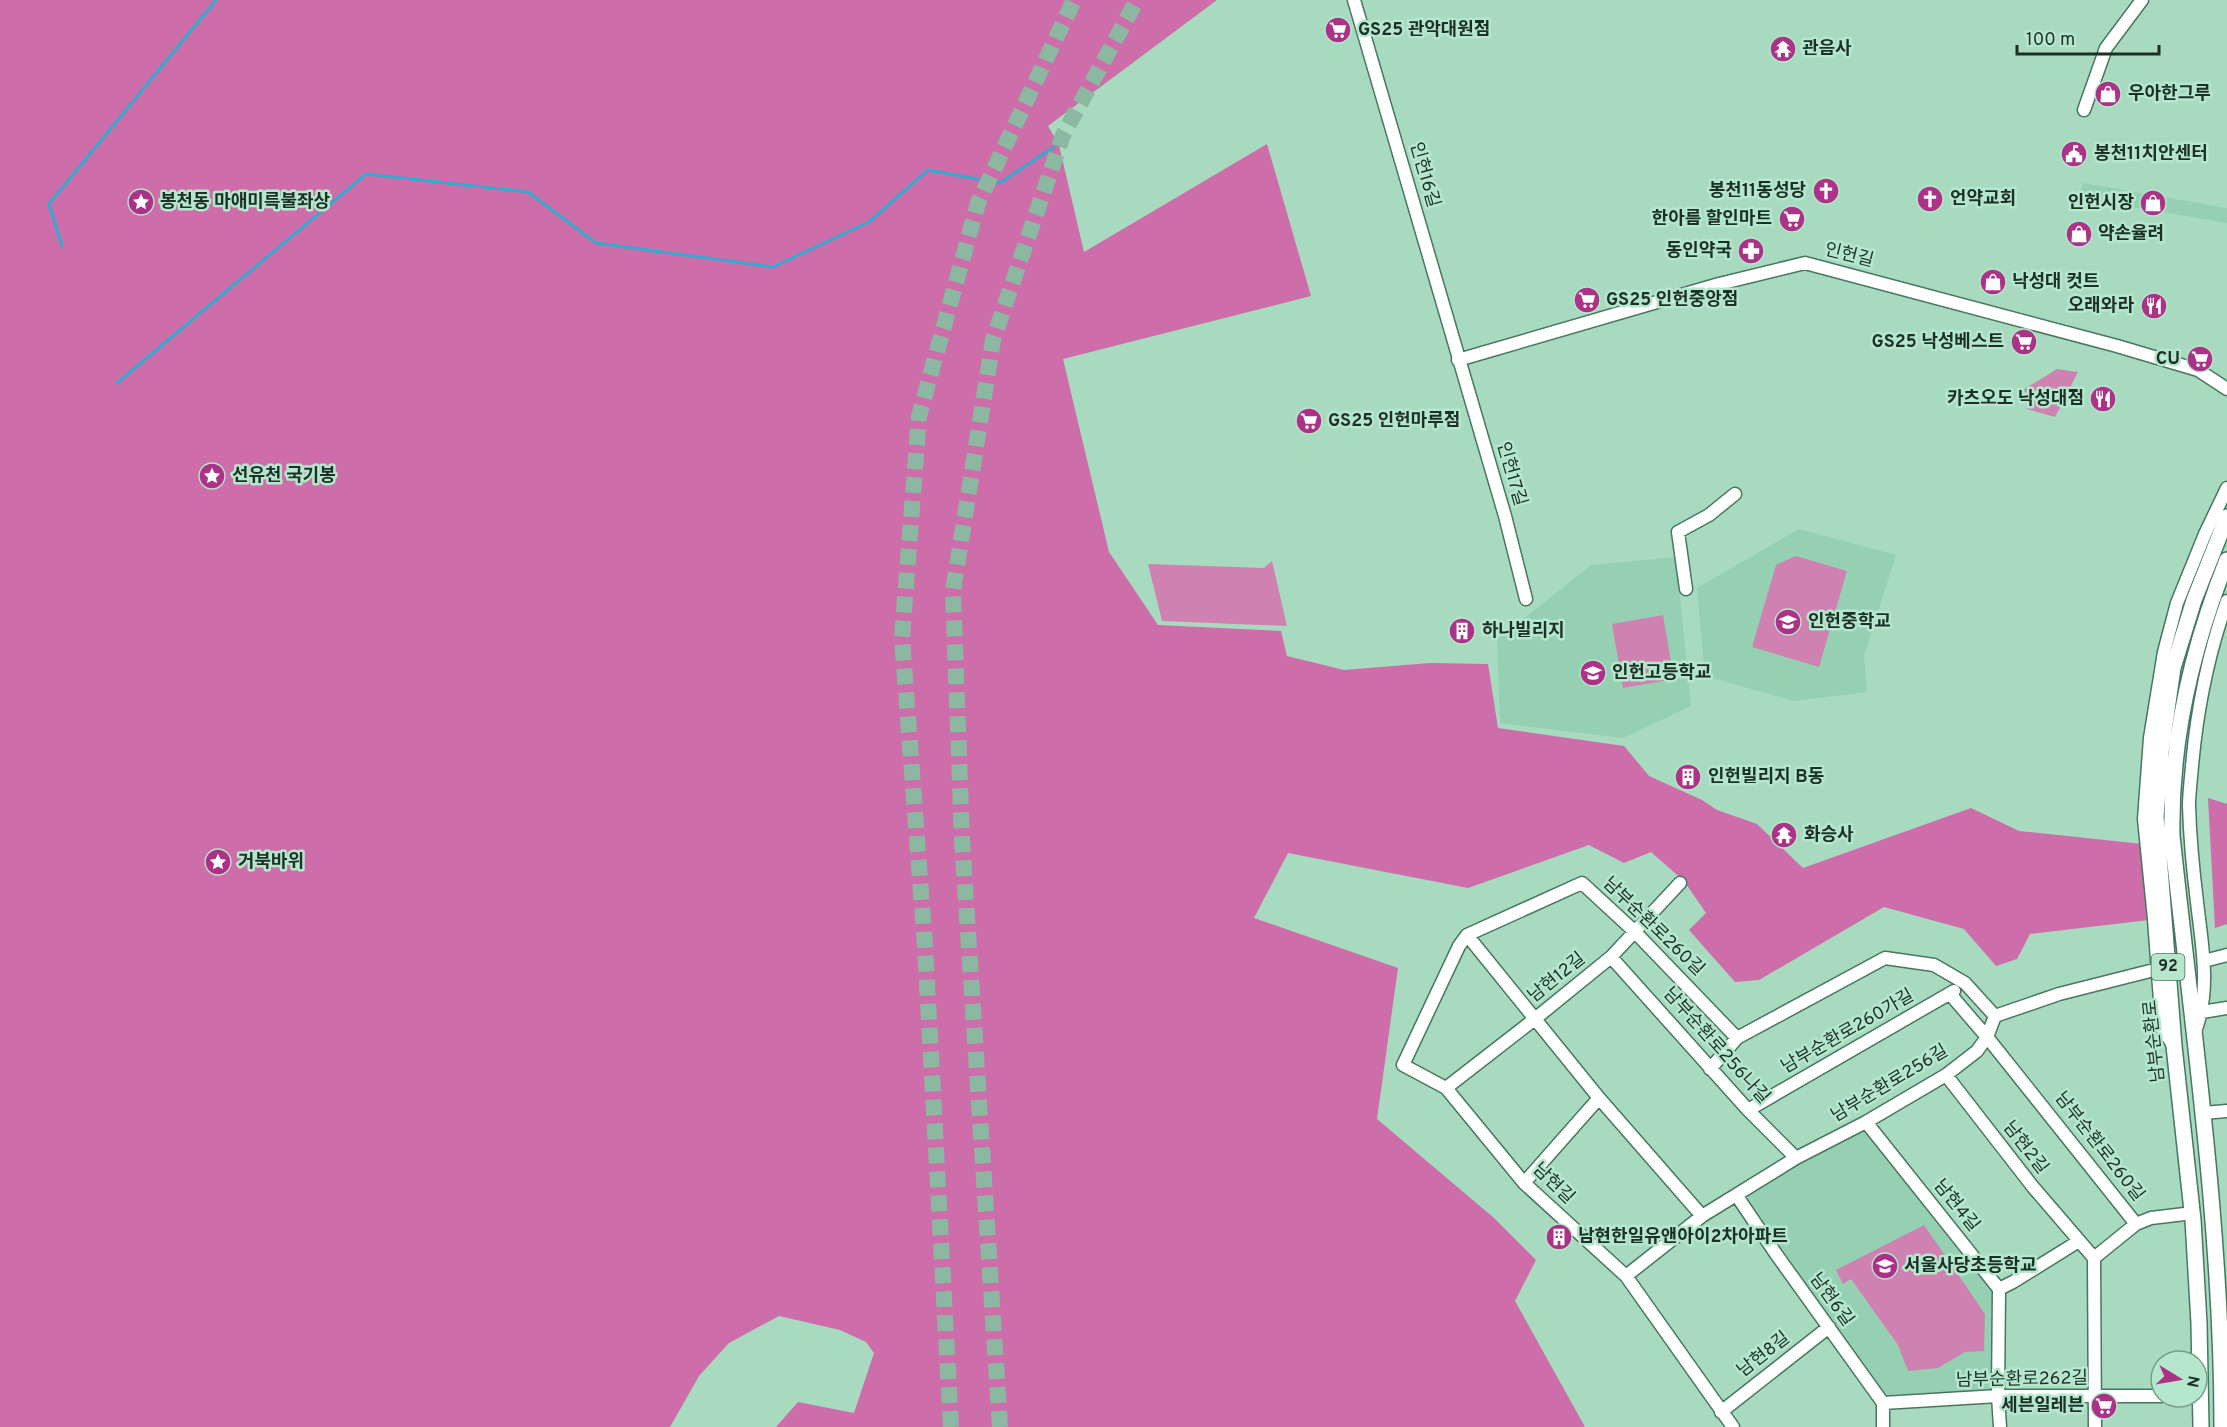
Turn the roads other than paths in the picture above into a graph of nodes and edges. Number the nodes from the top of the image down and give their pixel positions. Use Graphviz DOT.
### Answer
graph roads {
  1 [pos="1354,0"];
  2 [pos="2142,0"];
  3 [pos="2084,110"];
  4 [pos="1458,360"];
  5 [pos="2227,389"];
  6 [pos="2227,488"];
  7 [pos="1734,494"];
  8 [pos="2227,517"];
  9 [pos="2227,560"];
  10 [pos="1686,589"];
  11 [pos="1526,599"];
  12 [pos="2227,602"];
  13 [pos="1680,883"];
  14 [pos="1635,931"];
  15 [pos="1467,935"];
  16 [pos="2227,955"];
  17 [pos="1611,957"];
  18 [pos="2204,961"];
  19 [pos="2158,969"];
  20 [pos="1965,983"];
  21 [pos="1950,994"];
  22 [pos="2227,1008"];
  23 [pos="2202,1012"];
  24 [pos="1995,1016"];
  25 [pos="1536,1018"];
  26 [pos="2193,1036"];
  27 [pos="1737,1038"];
  28 [pos="1987,1038"];
  29 [pos="2174,1046"];
  30 [pos="1710,1069"];
  31 [pos="1946,1075"];
  32 [pos="1446,1088"];
  33 [pos="1599,1098"];
  34 [pos="1748,1110"];
  35 [pos="2227,1110"];
  36 [pos="2203,1113"];
  37 [pos="1866,1122"];
  38 [pos="1796,1158"];
  39 [pos="2189,1165"];
  40 [pos="2209,1170"];
  41 [pos="1524,1183"];
  42 [pos="1737,1196"];
  43 [pos="1702,1216"];
  44 [pos="2193,1217"];
  45 [pos="2136,1224"];
  46 [pos="2215,1231"];
  47 [pos="2079,1241"];
  48 [pos="2094,1258"];
  49 [pos="1626,1276"];
  50 [pos="1999,1289"];
  51 [pos="1829,1328"];
  52 [pos="2224,1339"];
  53 [pos="2197,1349"];
  54 [pos="1998,1396"];
  55 [pos="2095,1396"];
  56 [pos="2149,1396"];
  57 [pos="1883,1403"];
  58 [pos="2225,1405"];
  59 [pos="2200,1409"];
  60 [pos="1721,1412"];
  61 [pos="1733,1427"];
  62 [pos="1883,1427"];
  63 [pos="2000,1427"];
  64 [pos="2096,1427"];
  65 [pos="2201,1427"];
  66 [pos="2222,1427"];
  1 -- 4 [label="street, 인헌16길"];
  2 -- 3 [label="street"];
  4 -- 5 [label="street, 인헌길"];
  4 -- 11 [label="street, 인헌17길"];
  6 -- 19 [label="street"];
  7 -- 10 [label="street"];
  8 -- 29 [label="main road, 남부순환로 / 92"];
  9 -- 26 [label="main road, 92"];
  12 -- 18 [label="street"];
  13 -- 14 [label="street, 남현12길"];
  14 -- 15 [label="street, 남부순환로260길"];
  14 -- 17 [label="street, 남현12길"];
  14 -- 27 [label="street, 남부순환로260길"];
  15 -- 25 [label="street"];
  15 -- 32 [label="street, 남현길"];
  16 -- 18 [label="street"];
  17 -- 25 [label="street, 남현12길"];
  17 -- 30 [label="street, 남부순환로256나길"];
  18 -- 23 [label="street"];
  19 -- 24 [label="street"];
  19 -- 29 [label="street"];
  20 -- 21 [label="street, 남부순환로260가길"];
  20 -- 24 [label="street"];
  20 -- 27 [label="street"];
  21 -- 28 [label="street, 남부순환로260길"];
  21 -- 34 [label="street, 남부순환로260가길"];
  22 -- 23 [label="street"];
  23 -- 26 [label="street"];
  24 -- 28 [label="street, 남부순환로256길"];
  25 -- 32 [label="street, 남현12길"];
  25 -- 33 [label="street"];
  26 -- 36 [label="main road, 92"];
  27 -- 30 [label="street"];
  28 -- 31 [label="street, 남부순환로256길"];
  28 -- 45 [label="street, 남부순환로260길"];
  29 -- 39 [label="main road, 남부순환로 / 92"];
  30 -- 34 [label="street, 남부순환로256나길"];
  31 -- 37 [label="street, 남부순환로256길"];
  31 -- 47 [label="street, 남현2길"];
  32 -- 41 [label="street, 남현길"];
  33 -- 41 [label="street"];
  33 -- 43 [label="street"];
  34 -- 38 [label="street, 남부순환로256나길"];
  35 -- 36 [label="street"];
  36 -- 40 [label="main road, 92"];
  37 -- 38 [label="street, 남부순환로256길"];
  37 -- 50 [label="street, 남현4길"];
  38 -- 42 [label="street, 남부순환로256길"];
  39 -- 40 [label="main road"];
  39 -- 44 [label="main road, 남부순환로 / 92"];
  40 -- 46 [label="main road, 92"];
  41 -- 49 [label="street, 남현길"];
  42 -- 43 [label="street, 남부순환로256길"];
  42 -- 51 [label="street, 남현6길"];
  43 -- 49 [label="street, 남부순환로256길"];
  44 -- 45 [label="street, 남부순환로260길"];
  44 -- 46 [label="main road"];
  44 -- 53 [label="main road, 남부순환로 / 92"];
  45 -- 48 [label="street, 남부순환로260길"];
  46 -- 52 [label="main road, 92"];
  47 -- 48 [label="street, 남현2길"];
  47 -- 50 [label="street"];
  48 -- 55 [label="street"];
  49 -- 60 [label="street, 남현길"];
  50 -- 54 [label="street"];
  51 -- 57 [label="street, 남현6길"];
  51 -- 60 [label="street, 남현8길"];
  52 -- 58 [label="main road, 92"];
  54 -- 55 [label="street, 남부순환로262길"];
  54 -- 57 [label="street, 남부순환로262길"];
  54 -- 63 [label="street"];
  55 -- 56 [label="street, 남부순환로262길"];
  55 -- 64 [label="street"];
  57 -- 62 [label="street"];
  58 -- 66 [label="main road, 92"];
  59 -- 65 [label="main road, 남부순환로 / 92"];
  60 -- 61 [label="street, 남현길"];
}
